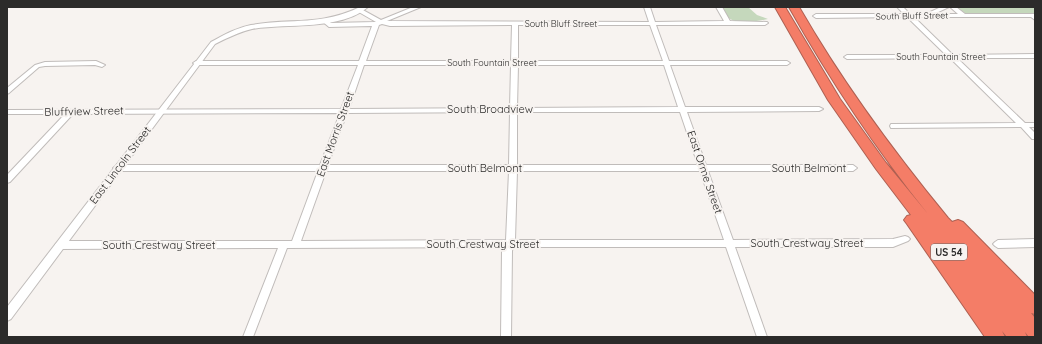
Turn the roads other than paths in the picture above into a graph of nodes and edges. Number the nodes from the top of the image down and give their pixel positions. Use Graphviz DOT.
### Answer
graph roads {
  1 [pos="418,7"];
  2 [pos="647,7"];
  3 [pos="719,7"];
  4 [pos="780,7"];
  5 [pos="794,7"];
  6 [pos="900,7"];
  7 [pos="946,7"];
  8 [pos="953,7"];
  9 [pos="362,9"];
  10 [pos="816,16"];
  11 [pos="924,16"];
  12 [pos="964,16"];
  13 [pos="1033,16"];
  14 [pos="910,17"];
  15 [pos="325,21"];
  16 [pos="379,23"];
  17 [pos="653,23"];
  18 [pos="728,23"];
  19 [pos="765,23"];
  20 [pos="515,24"];
  21 [pos="244,28"];
  22 [pos="952,56"];
  23 [pos="1035,56"];
  24 [pos="847,57"];
  25 [pos="667,62"];
  26 [pos="196,63"];
  27 [pos="361,63"];
  28 [pos="514,63"];
  29 [pos="787,63"];
  30 [pos="102,65"];
  31 [pos="7,92"];
  32 [pos="513,109"];
  33 [pos="684,109"];
  34 [pos="819,109"];
  35 [pos="161,110"];
  36 [pos="344,110"];
  37 [pos="7,112"];
  38 [pos="71,112"];
  39 [pos="1023,125"];
  40 [pos="1035,125"];
  41 [pos="894,126"];
  42 [pos="1035,137"];
  43 [pos="881,166"];
  44 [pos="117,168"];
  45 [pos="322,168"];
  46 [pos="513,168"];
  47 [pos="704,168"];
  48 [pos="853,168"];
  49 [pos="904,172"];
  50 [pos="7,180"];
  51 [pos="905,239"];
  52 [pos="1035,243"];
  53 [pos="510,244"];
  54 [pos="730,244"];
  55 [pos="998,244"];
  56 [pos="60,245"];
  57 [pos="284,245"];
  58 [pos="295,245"];
  59 [pos="1035,307"];
  60 [pos="7,316"];
  61 [pos="1035,330"];
  62 [pos="248,337"];
  63 [pos="506,337"];
  64 [pos="762,337"];
  65 [pos="996,337"];
  66 [pos="1018,337"];
  1 -- 16 [label="street"];
  2 -- 17 [label="street, East Orme Street"];
  3 -- 18 [label="street"];
  4 -- 43 [label="highway, US 54"];
  5 -- 49 [label="highway, US 54"];
  6 -- 14 [label="street"];
  7 -- 11 [label="street"];
  8 -- 12 [label="street"];
  9 -- 15 [label="street"];
  9 -- 16 [label="street, South Bluff Street"];
  10 -- 14 [label="street, South Bluff Street"];
  11 -- 12 [label="street, South Bluff Street"];
  11 -- 14 [label="street, South Bluff Street"];
  12 -- 13 [label="street, South Bluff Street"];
  14 -- 22 [label="street"];
  15 -- 16 [label="street, South Bluff Street"];
  15 -- 21 [label="street, South Bluff Street"];
  16 -- 20 [label="street, South Bluff Street"];
  16 -- 27 [label="street, East Morris Street"];
  17 -- 18 [label="street, South Bluff Street"];
  17 -- 20 [label="street, South Bluff Street"];
  17 -- 25 [label="street, East Orme Street"];
  18 -- 19 [label="street, South Bluff Street"];
  20 -- 28 [label="street"];
  21 -- 26 [label="street, East Lincoln Street"];
  22 -- 23 [label="street, South Fountain Street"];
  22 -- 24 [label="street, South Fountain Street"];
  22 -- 39 [label="street"];
  25 -- 28 [label="street, South Fountain Street"];
  25 -- 29 [label="street, South Fountain Street"];
  25 -- 33 [label="street, East Orme Street"];
  26 -- 27 [label="street, South Fountain Street"];
  26 -- 35 [label="street, East Lincoln Street"];
  27 -- 28 [label="street, South Fountain Street"];
  27 -- 36 [label="street, East Morris Street"];
  28 -- 32 [label="street"];
  30 -- 31 [label="street"];
  32 -- 33 [label="street, South Broadview"];
  32 -- 36 [label="street, South Broadview"];
  32 -- 46 [label="street"];
  33 -- 34 [label="street, South Broadview"];
  33 -- 47 [label="street, East Orme Street"];
  35 -- 36 [label="street, South Broadview"];
  35 -- 38 [label="street, Bluffview Street"];
  35 -- 44 [label="street, East Lincoln Street"];
  36 -- 45 [label="street, East Morris Street"];
  37 -- 38 [label="street, Bluffview Street"];
  38 -- 50 [label="street"];
  39 -- 40 [label="street"];
  39 -- 41 [label="street"];
  39 -- 42 [label="street"];
  43 -- 65 [label="highway"];
  43 -- 66 [label="highway, US 54"];
  44 -- 45 [label="street, South Belmont"];
  44 -- 56 [label="street, East Lincoln Street"];
  45 -- 46 [label="street, South Belmont"];
  45 -- 58 [label="street, East Morris Street"];
  46 -- 47 [label="street, South Belmont"];
  46 -- 53 [label="street"];
  47 -- 48 [label="street, South Belmont"];
  47 -- 54 [label="street, East Orme Street"];
  49 -- 59 [label="highway"];
  49 -- 61 [label="highway, US 54"];
  51 -- 54 [label="street, South Crestway Street"];
  52 -- 55 [label="street"];
  53 -- 54 [label="street, South Crestway Street"];
  53 -- 58 [label="street, South Crestway Street"];
  53 -- 63 [label="street"];
  54 -- 64 [label="street, East Orme Street"];
  56 -- 57 [label="street, South Crestway Street"];
  56 -- 60 [label="street, East Lincoln Street"];
  57 -- 58 [label="street, South Crestway Street"];
  57 -- 62 [label="street"];
}
